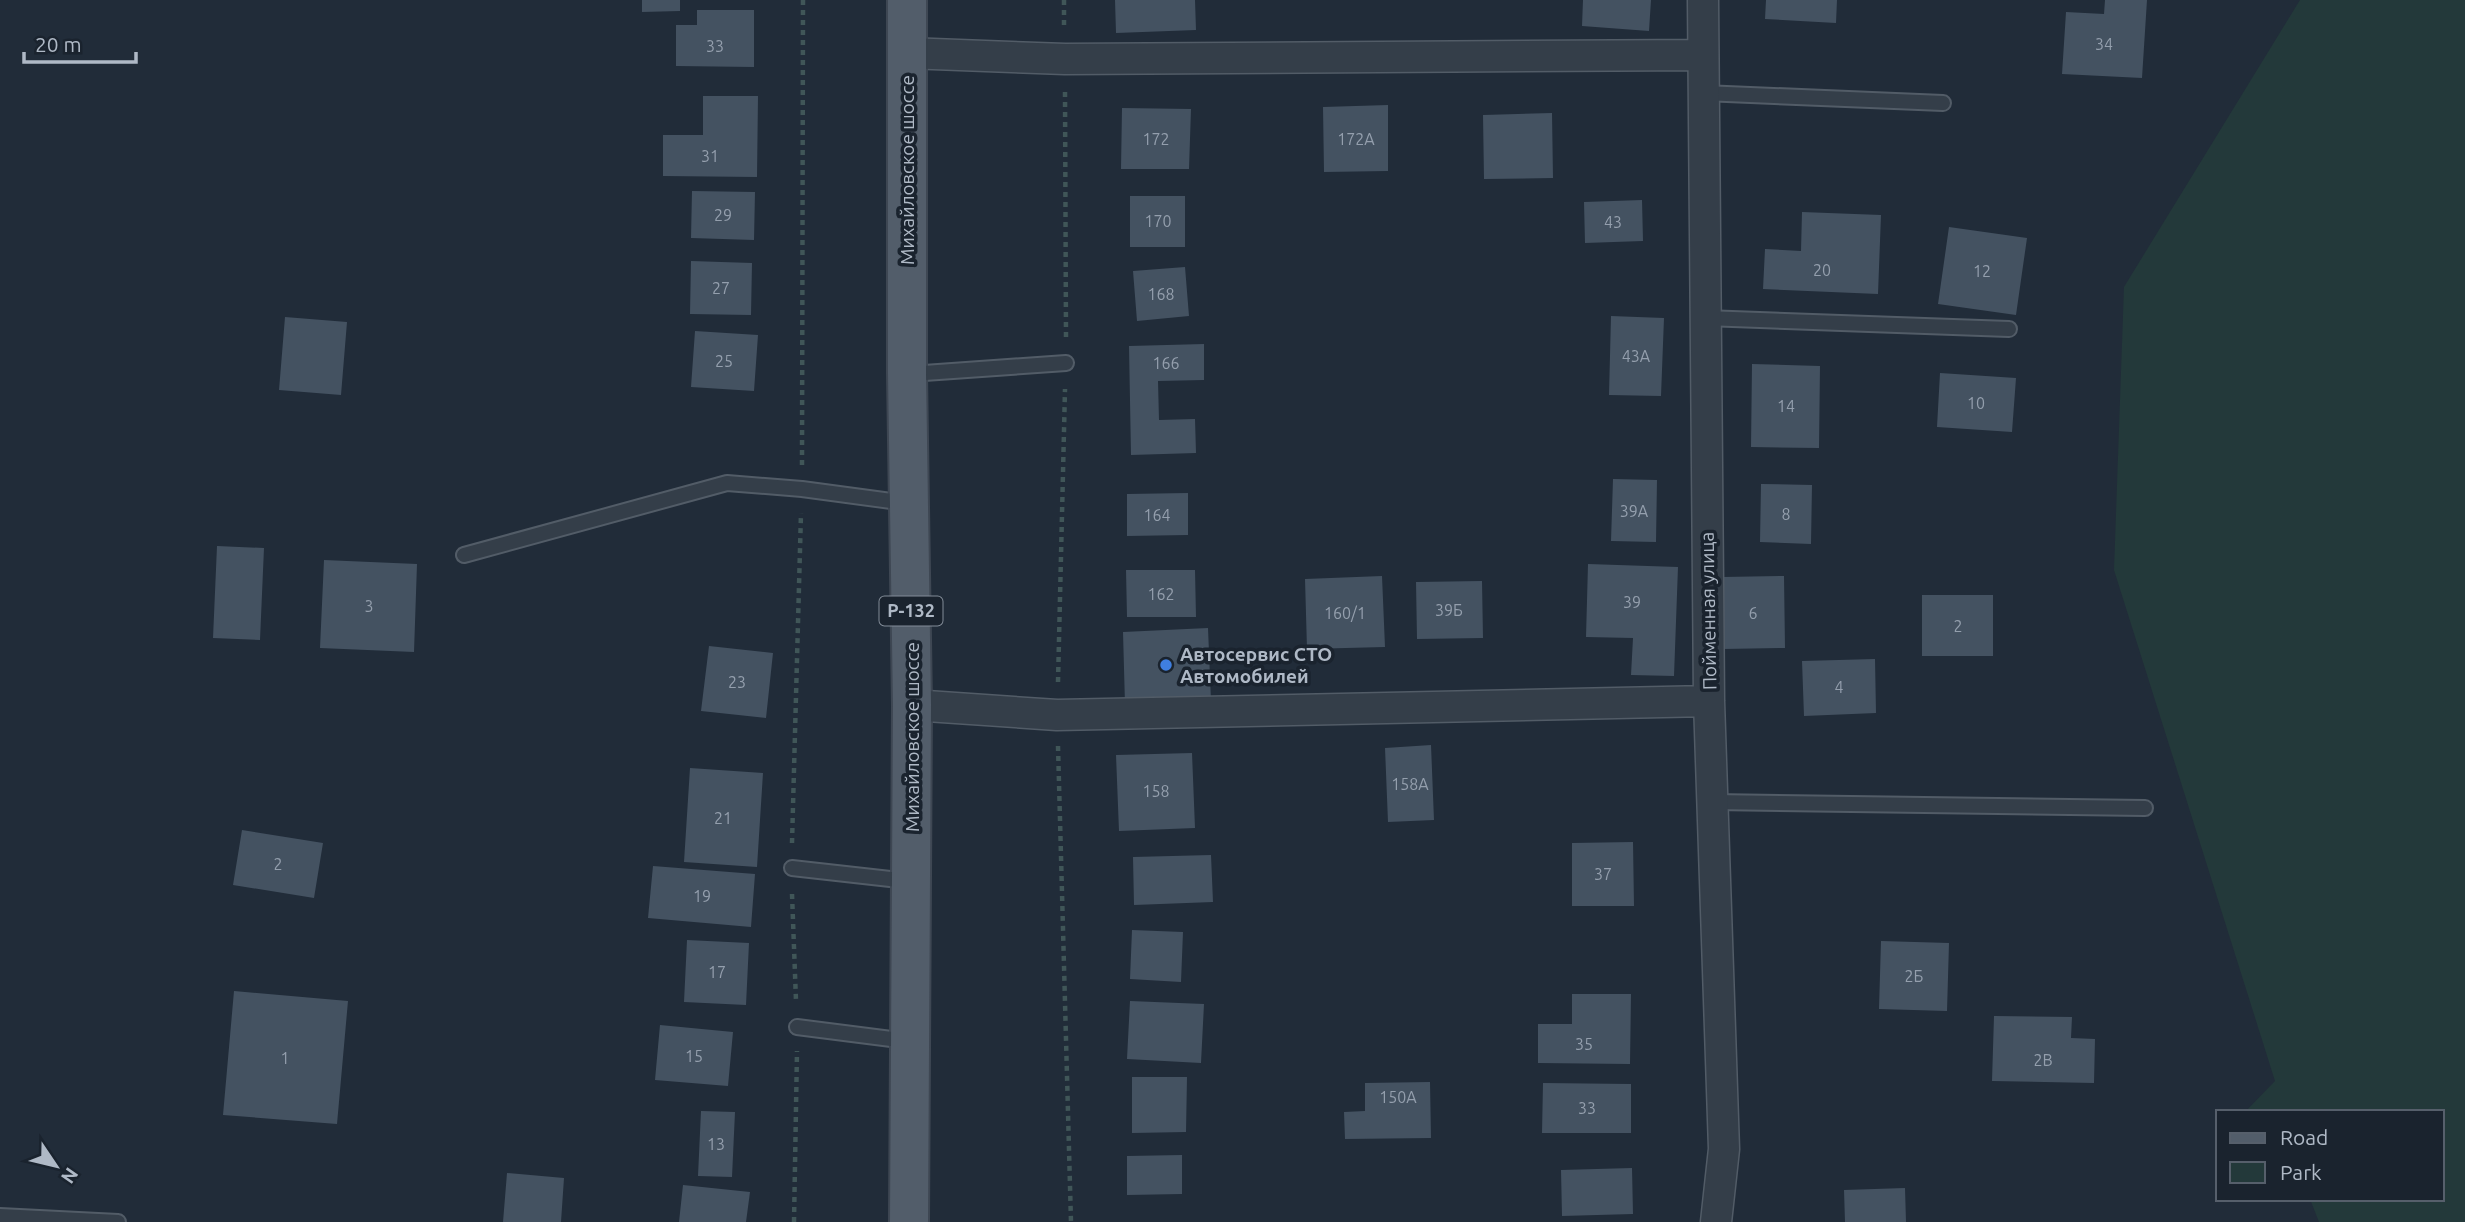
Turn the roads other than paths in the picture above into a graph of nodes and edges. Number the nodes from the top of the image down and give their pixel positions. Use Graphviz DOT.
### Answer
graph roads {
  1 [pos="907,0"];
  2 [pos="1703,0"];
  3 [pos="907,53"];
  4 [pos="1703,55"];
  5 [pos="1703,93"];
  6 [pos="1943,103"];
  7 [pos="1705,318"];
  8 [pos="2009,329"];
  9 [pos="1066,363"];
  10 [pos="907,374"];
  11 [pos="910,504"];
  12 [pos="464,555"];
  13 [pos="1709,701"];
  14 [pos="912,705"];
  15 [pos="1713,802"];
  16 [pos="2145,808"];
  17 [pos="792,868"];
  18 [pos="912,881"];
  19 [pos="797,1027"];
  20 [pos="911,1042"];
  21 [pos="0,1216"];
  22 [pos="118,1222"];
  23 [pos="909,1222"];
  24 [pos="1716,1222"];
  1 -- 3 [label="main road, Михайловское шоссе / Р-132"];
  2 -- 4 [label="street, Пойменная улица"];
  3 -- 4 [label="street"];
  3 -- 10 [label="main road, Михайловское шоссе / Р-132"];
  4 -- 5 [label="street, Пойменная улица"];
  5 -- 6 [label="lane"];
  5 -- 7 [label="street, Пойменная улица"];
  7 -- 8 [label="lane"];
  7 -- 13 [label="street, Пойменная улица"];
  9 -- 10 [label="lane"];
  10 -- 11 [label="main road, Михайловское шоссе / Р-132"];
  11 -- 12 [label="lane"];
  11 -- 14 [label="main road, Михайловское шоссе / Р-132"];
  13 -- 14 [label="street"];
  13 -- 15 [label="street, Пойменная улица"];
  14 -- 18 [label="main road, Михайловское шоссе / Р-132"];
  15 -- 16 [label="lane"];
  15 -- 24 [label="street, Пойменная улица"];
  17 -- 18 [label="lane"];
  18 -- 20 [label="main road, Михайловское шоссе / Р-132"];
  19 -- 20 [label="lane"];
  20 -- 23 [label="main road, Михайловское шоссе / Р-132"];
  21 -- 22 [label="lane"];
}
